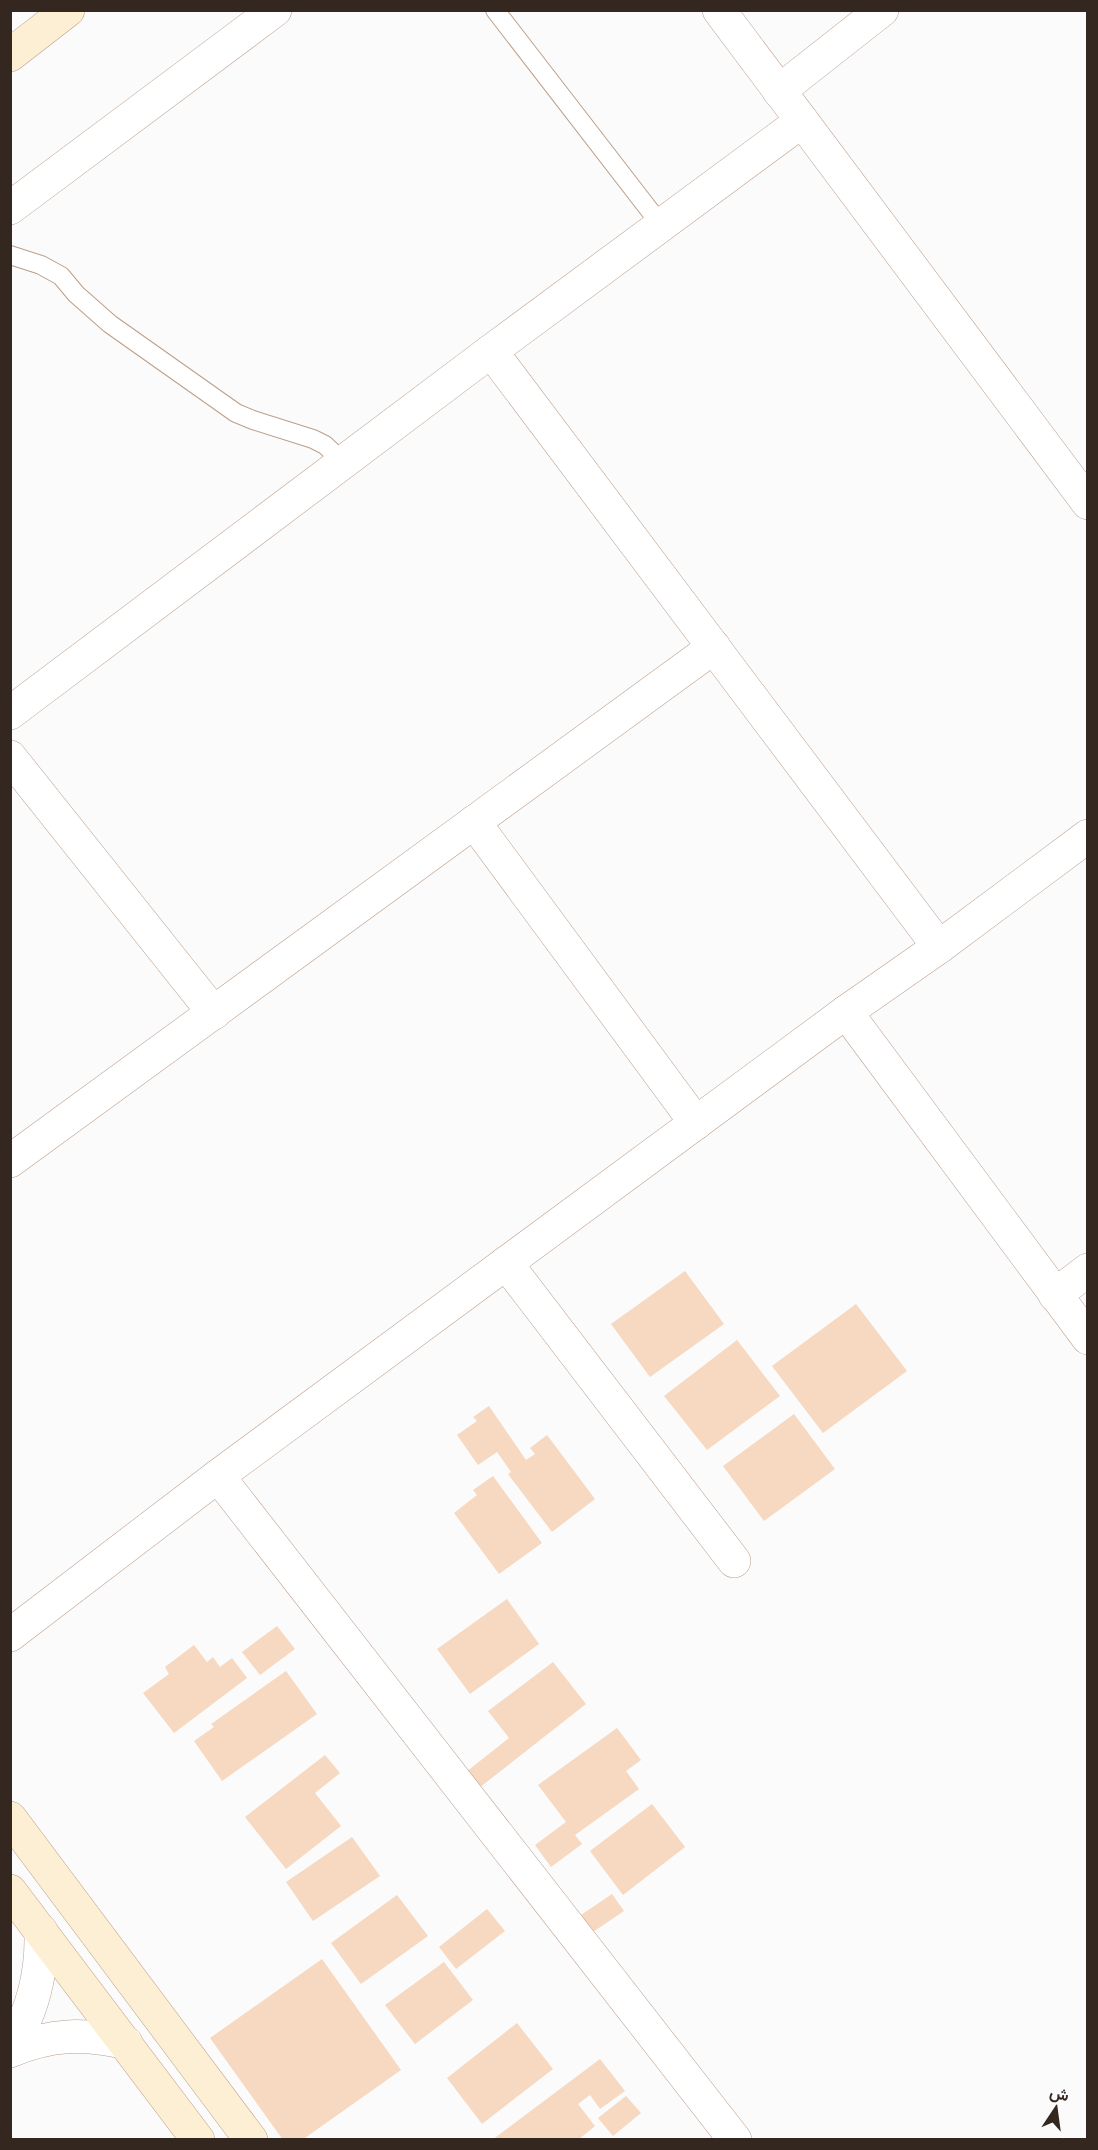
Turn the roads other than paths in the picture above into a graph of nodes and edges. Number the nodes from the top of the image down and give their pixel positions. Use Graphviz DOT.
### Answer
graph roads {
  1 [pos="68,10"];
  2 [pos="275,10"];
  3 [pos="495,10"];
  4 [pos="719,10"];
  5 [pos="882,10"];
  6 [pos="10,55"];
  7 [pos="779,91"];
  8 [pos="802,121"];
  9 [pos="10,207"];
  10 [pos="661,225"];
  11 [pos="10,255"];
  12 [pos="491,351"];
  13 [pos="343,462"];
  14 [pos="1088,503"];
  15 [pos="714,647"];
  16 [pos="10,713"];
  17 [pos="10,757"];
  18 [pos="474,822"];
  19 [pos="1088,836"];
  20 [pos="939,947"];
  21 [pos="846,1012"];
  22 [pos="213,1013"];
  23 [pos="696,1123"];
  24 [pos="10,1161"];
  25 [pos="506,1263"];
  26 [pos="1088,1270"];
  27 [pos="1055,1295"];
  28 [pos="1088,1338"];
  29 [pos="218,1476"];
  30 [pos="734,1561"];
  31 [pos="10,1635"];
  32 [pos="10,1818"];
  33 [pos="10,1891"];
  34 [pos="41,1931"];
  35 [pos="126,2043"];
  36 [pos="10,2049"];
  37 [pos="198,2139"];
  38 [pos="251,2139"];
  39 [pos="735,2139"];
  1 -- 6 [label="street"];
  2 -- 9 [label="street"];
  3 -- 10 [label="lane"];
  4 -- 7 [label="street"];
  5 -- 7 [label="street"];
  7 -- 8 [label="street"];
  8 -- 10 [label="street"];
  8 -- 14 [label="street"];
  10 -- 12 [label="street"];
  11 -- 13 [label="lane"];
  12 -- 13 [label="street"];
  12 -- 15 [label="street"];
  13 -- 16 [label="street"];
  15 -- 18 [label="street"];
  15 -- 20 [label="street"];
  17 -- 22 [label="street"];
  18 -- 22 [label="street"];
  18 -- 23 [label="street"];
  19 -- 20 [label="street"];
  20 -- 21 [label="street"];
  21 -- 23 [label="street"];
  21 -- 27 [label="street"];
  22 -- 24 [label="street"];
  23 -- 25 [label="street"];
  25 -- 29 [label="street"];
  25 -- 30 [label="street"];
  26 -- 27 [label="street"];
  27 -- 28 [label="street"];
  29 -- 31 [label="street"];
  29 -- 39 [label="street"];
  32 -- 38 [label="street"];
  33 -- 34 [label="street"];
  34 -- 35 [label="street"];
  34 -- 36 [label="street"];
  35 -- 36 [label="street"];
  35 -- 37 [label="street"];
}
